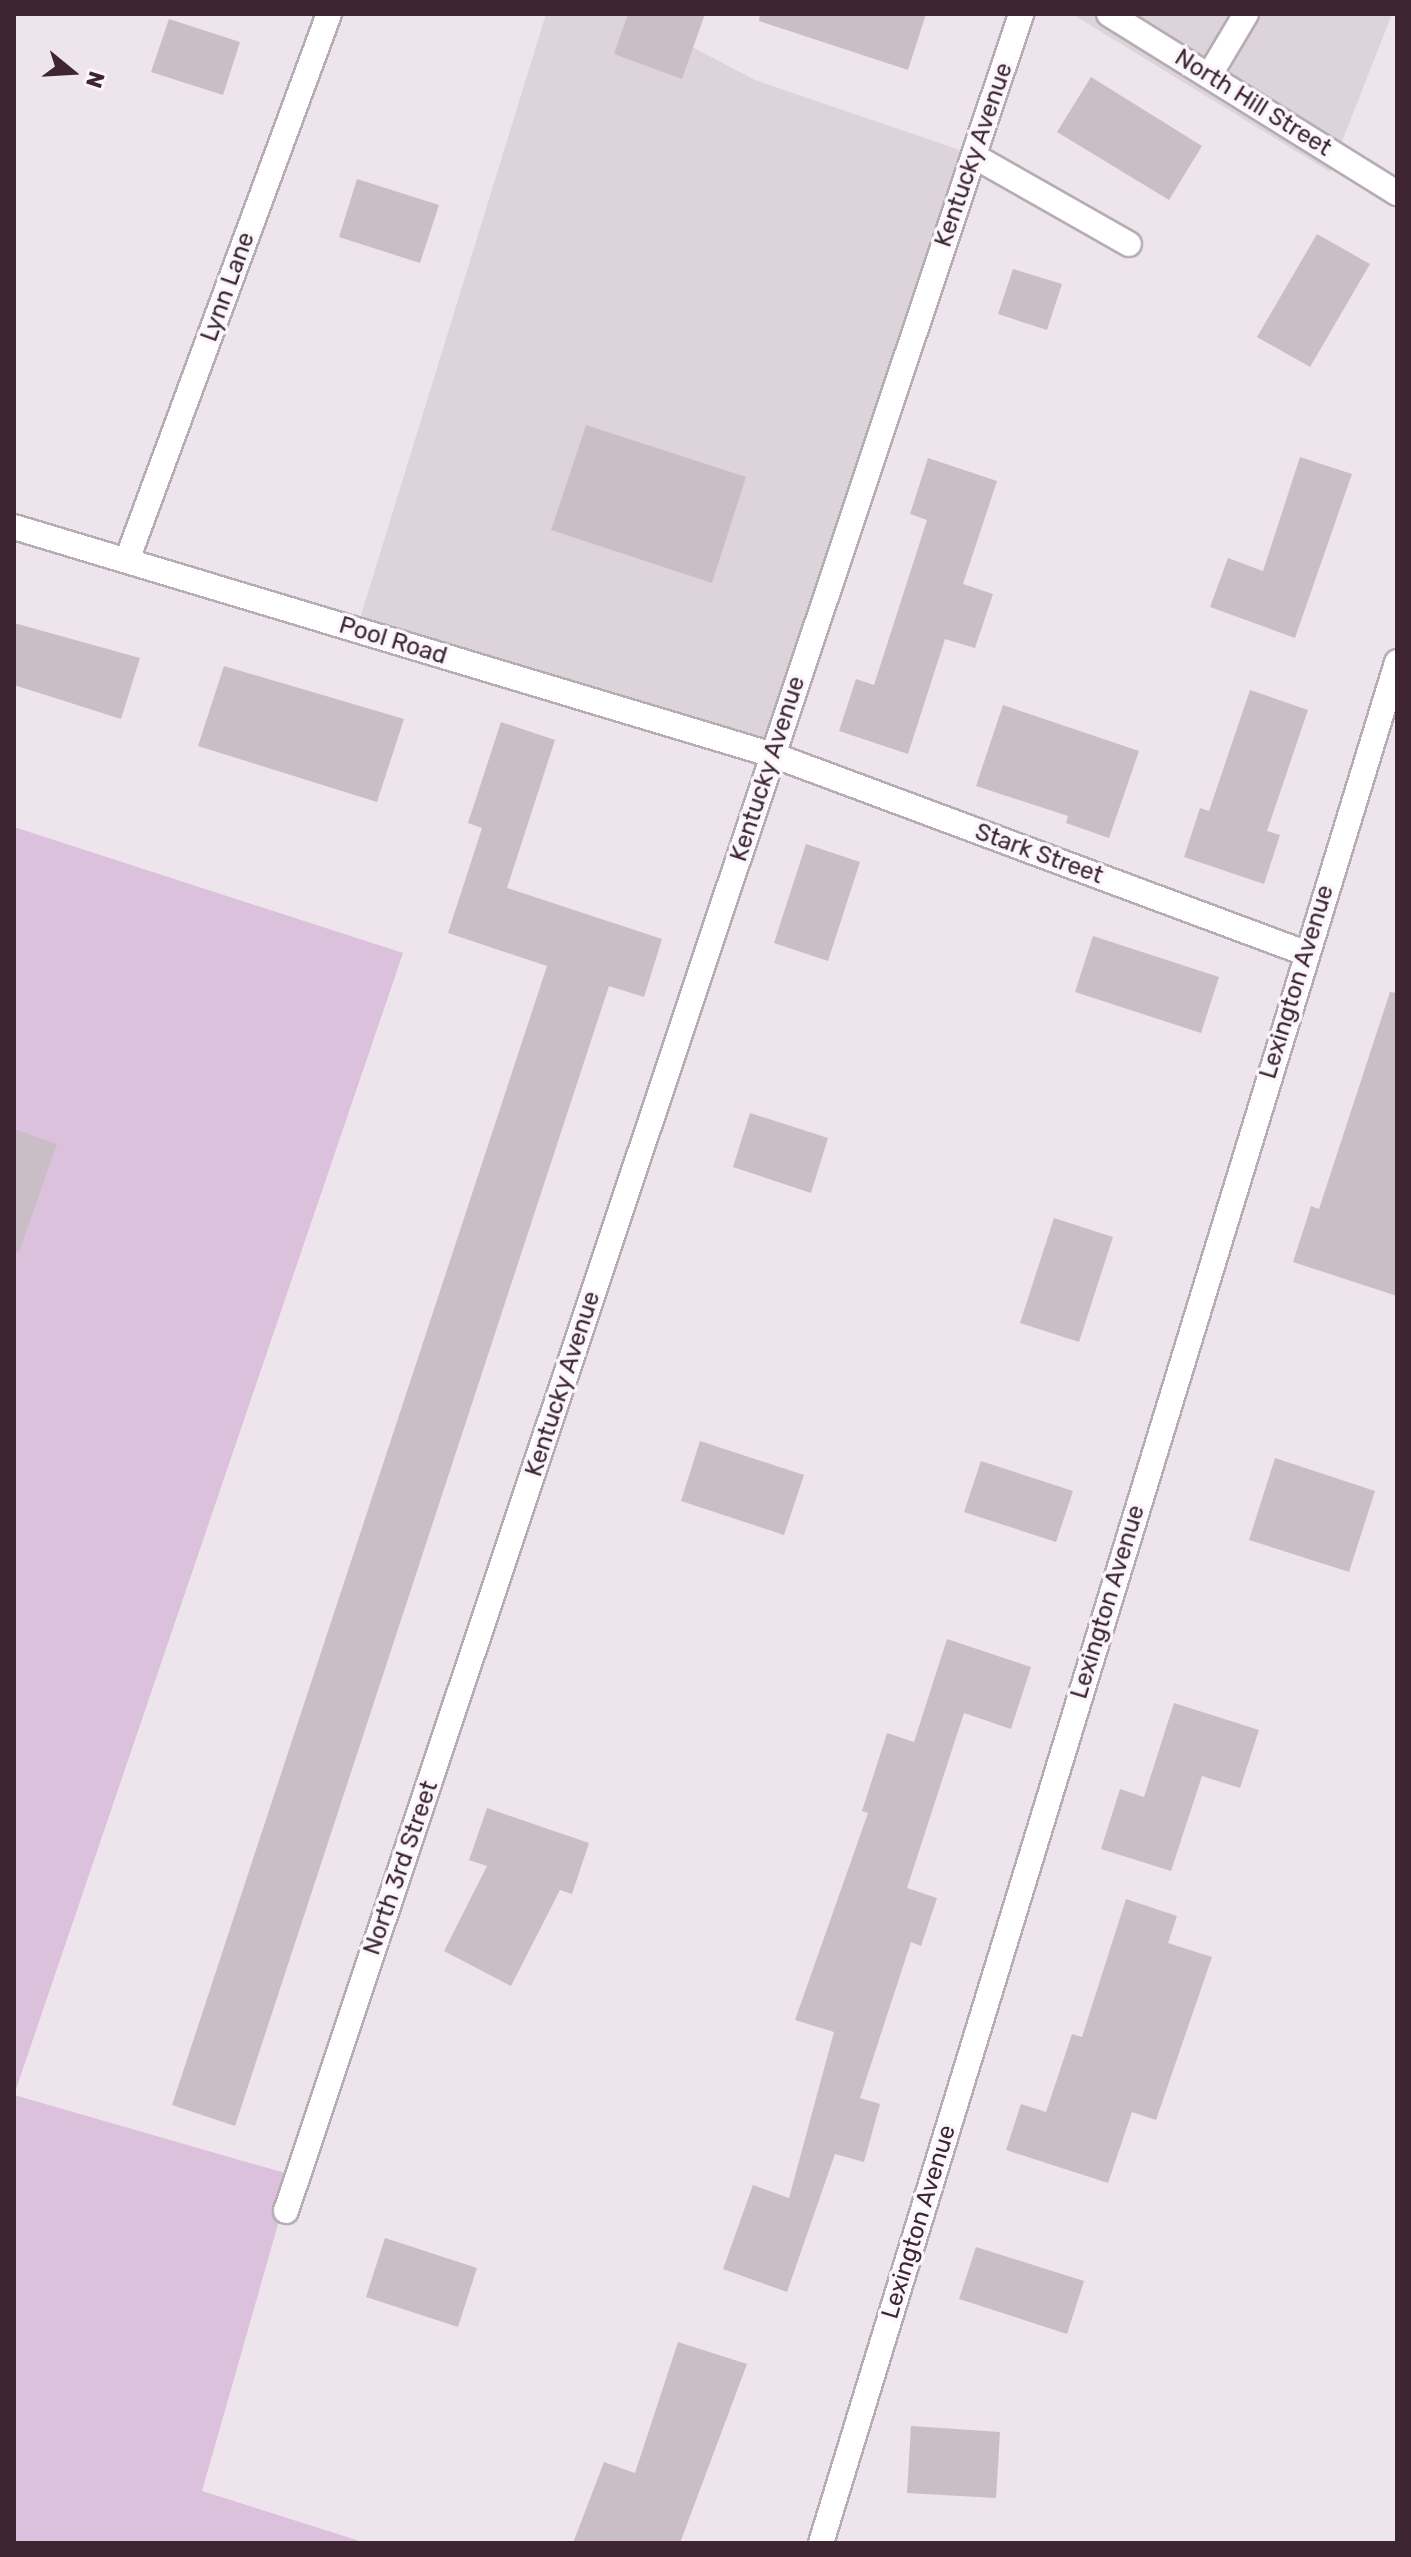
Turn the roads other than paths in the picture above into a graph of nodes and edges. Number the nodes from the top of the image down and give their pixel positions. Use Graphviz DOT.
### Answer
graph roads {
  1 [pos="329,14"];
  2 [pos="1021,14"];
  3 [pos="1109,14"];
  4 [pos="1246,14"];
  5 [pos="1209,76"];
  6 [pos="974,156"];
  7 [pos="1397,193"];
  8 [pos="1129,244"];
  9 [pos="14,527"];
  10 [pos="127,560"];
  11 [pos="1397,662"];
  12 [pos="773,755"];
  13 [pos="1305,953"];
  14 [pos="516,1525"];
  15 [pos="286,2211"];
  16 [pos="821,2543"];
  1 -- 10 [label="street, Lynn Lane"];
  2 -- 6 [label="street, Kentucky Avenue"];
  3 -- 5 [label="street, North Hill Street"];
  4 -- 5 [label="street"];
  5 -- 7 [label="street, North Hill Street"];
  6 -- 8 [label="street"];
  6 -- 12 [label="street, Kentucky Avenue"];
  9 -- 10 [label="street, Pool Road"];
  10 -- 12 [label="street, Pool Road"];
  11 -- 13 [label="street, Lexington Avenue"];
  12 -- 13 [label="street, Stark Street"];
  12 -- 14 [label="street, Kentucky Avenue"];
  13 -- 16 [label="street, Lexington Avenue"];
  14 -- 15 [label="street, North 3rd Street"];
}
